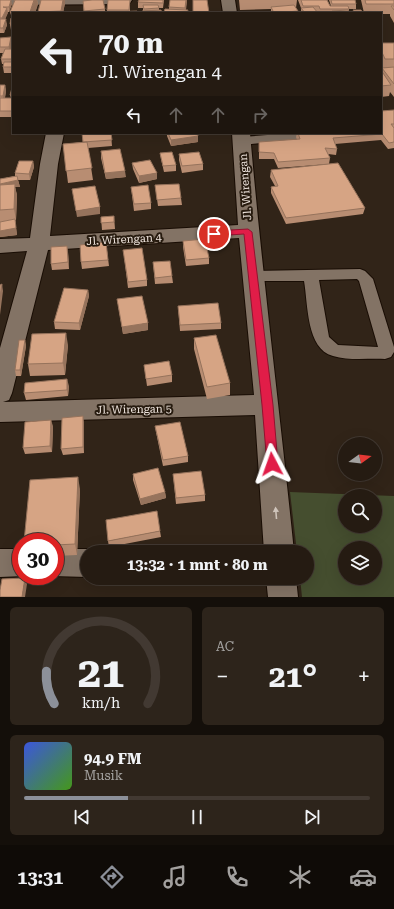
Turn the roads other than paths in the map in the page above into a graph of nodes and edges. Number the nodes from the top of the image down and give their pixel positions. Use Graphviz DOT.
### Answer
graph roads {
  1 [pos="125,0"];
  2 [pos="228,0"];
  3 [pos="0,1"];
  4 [pos="80,5"];
  5 [pos="230,12"];
  6 [pos="55,134"];
  7 [pos="294,136"];
  8 [pos="242,137"];
  9 [pos="248,232"];
  10 [pos="39,244"];
  11 [pos="0,246"];
  12 [pos="254,276"];
  13 [pos="312,276"];
  14 [pos="0,393"];
  15 [pos="267,405"];
  16 [pos="0,412"];
  17 [pos="278,545"];
  18 [pos="0,563"];
  19 [pos="12,563"];
  20 [pos="64,563"];
  21 [pos="80,563"];
  22 [pos="282,585"];
  23 [pos="283,597"];
  1 -- 4 [label="street"];
  2 -- 5 [label="street"];
  3 -- 4 [label="street"];
  6 -- 10 [label="street"];
  7 -- 8 [label="lane"];
  8 -- 9 [label="street, Jl. Wirengan"];
  9 -- 10 [label="street, Jl. Wirengan 4"];
  9 -- 12 [label="street, Jl. Wirengan"];
  10 -- 11 [label="street, Jl. Wirengan 4"];
  10 -- 14 [label="street"];
  12 -- 13 [label="lane"];
  12 -- 15 [label="street, Jl. Wirengan"];
  13 -- 13 [label="lane"];
  15 -- 16 [label="street, Jl. Wirengan 5"];
  17 -- 15 [label="street, Jl. Wirengan, one-way"];
  18 -- 19 [label="street"];
  20 -- 21 [label="street"];
  22 -- 23 [label="street"];
}
